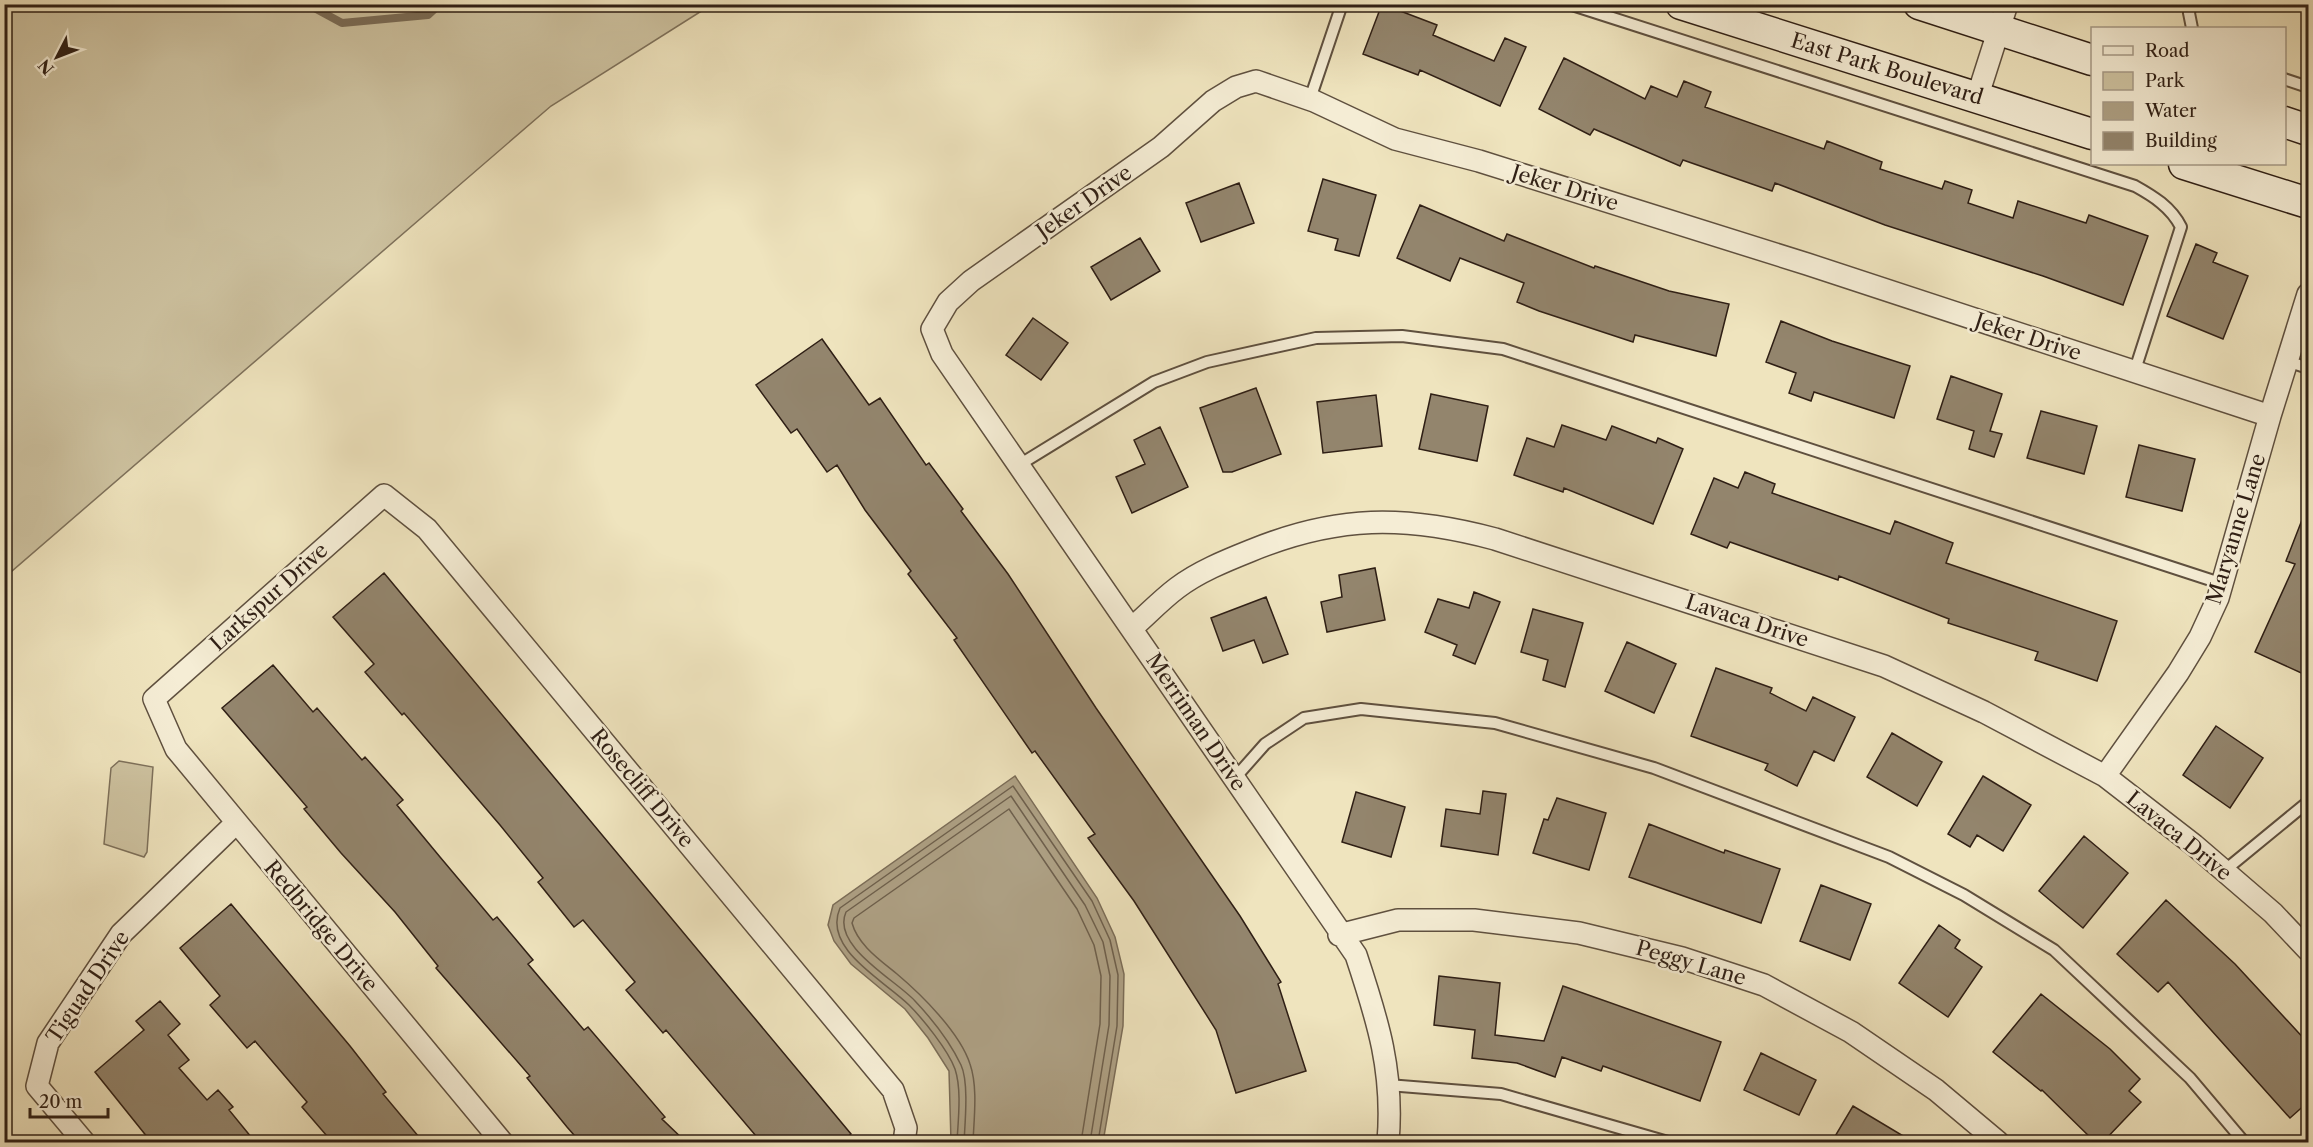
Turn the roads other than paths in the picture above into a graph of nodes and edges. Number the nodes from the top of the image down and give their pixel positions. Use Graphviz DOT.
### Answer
graph roads {
  1 [pos="1342,4"];
  2 [pos="1569,4"];
  3 [pos="1681,4"];
  4 [pos="1919,4"];
  5 [pos="2191,4"];
  6 [pos="2003,17"];
  7 [pos="2192,27"];
  8 [pos="2091,60"];
  9 [pos="2286,80"];
  10 [pos="2308,87"];
  11 [pos="1977,98"];
  12 [pos="1310,99"];
  13 [pos="2286,123"];
  14 [pos="2308,130"];
  15 [pos="2091,134"];
  16 [pos="2187,165"];
  17 [pos="2308,203"];
  18 [pos="2308,294"];
  19 [pos="932,329"];
  20 [pos="2287,362"];
  21 [pos="2308,368"];
  22 [pos="2134,373"];
  23 [pos="2270,416"];
  24 [pos="1019,465"];
  25 [pos="384,495"];
  26 [pos="2223,584"];
  27 [pos="1132,628"];
  28 [pos="154,699"];
  29 [pos="2105,776"];
  30 [pos="1234,779"];
  31 [pos="2308,802"];
  32 [pos="235,824"];
  33 [pos="2224,871"];
  34 [pos="1339,935"];
  35 [pos="2308,950"];
  36 [pos="1388,1085"];
  37 [pos="84,1143"];
  38 [pos="502,1143"];
  39 [pos="904,1143"];
  40 [pos="1388,1143"];
  41 [pos="1668,1143"];
  42 [pos="1998,1143"];
  43 [pos="2244,1143"];
  1 -- 12 [label="lane"];
  2 -- 22 [label="lane"];
  3 -- 11 [label="main road, East Park Boulevard"];
  4 -- 6 [label="main road"];
  5 -- 7 [label="lane"];
  6 -- 8 [label="main road"];
  6 -- 11 [label="street"];
  9 -- 10 [label="lane"];
  11 -- 15 [label="main road, East Park Boulevard"];
  12 -- 19 [label="street, Jeker Drive"];
  12 -- 22 [label="street, Jeker Drive"];
  13 -- 14 [label="main road"];
  16 -- 17 [label="main road"];
  18 -- 20 [label="street, Maryanne Lane"];
  19 -- 24 [label="street, Merriman Drive"];
  20 -- 21 [label="lane"];
  20 -- 23 [label="street, Maryanne Lane"];
  22 -- 23 [label="street, Jeker Drive"];
  23 -- 26 [label="street, Maryanne Lane"];
  24 -- 26 [label="lane"];
  24 -- 27 [label="street, Merriman Drive"];
  25 -- 28 [label="street, Larkspur Drive"];
  25 -- 39 [label="street, Rosecliff Drive"];
  26 -- 29 [label="street, Maryanne Lane"];
  27 -- 29 [label="street, Lavaca Drive"];
  27 -- 30 [label="street, Merriman Drive"];
  28 -- 32 [label="street, Redbridge Drive"];
  29 -- 33 [label="street, Lavaca Drive"];
  30 -- 34 [label="street, Merriman Drive"];
  30 -- 43 [label="lane"];
  31 -- 33 [label="lane"];
  32 -- 37 [label="street, Tiguad Drive"];
  32 -- 38 [label="street, Redbridge Drive"];
  33 -- 35 [label="street, Lavaca Drive"];
  34 -- 36 [label="street, Merriman Drive"];
  34 -- 42 [label="street, Peggy Lane"];
  36 -- 40 [label="street, Merriman Drive"];
  36 -- 41 [label="lane"];
}
